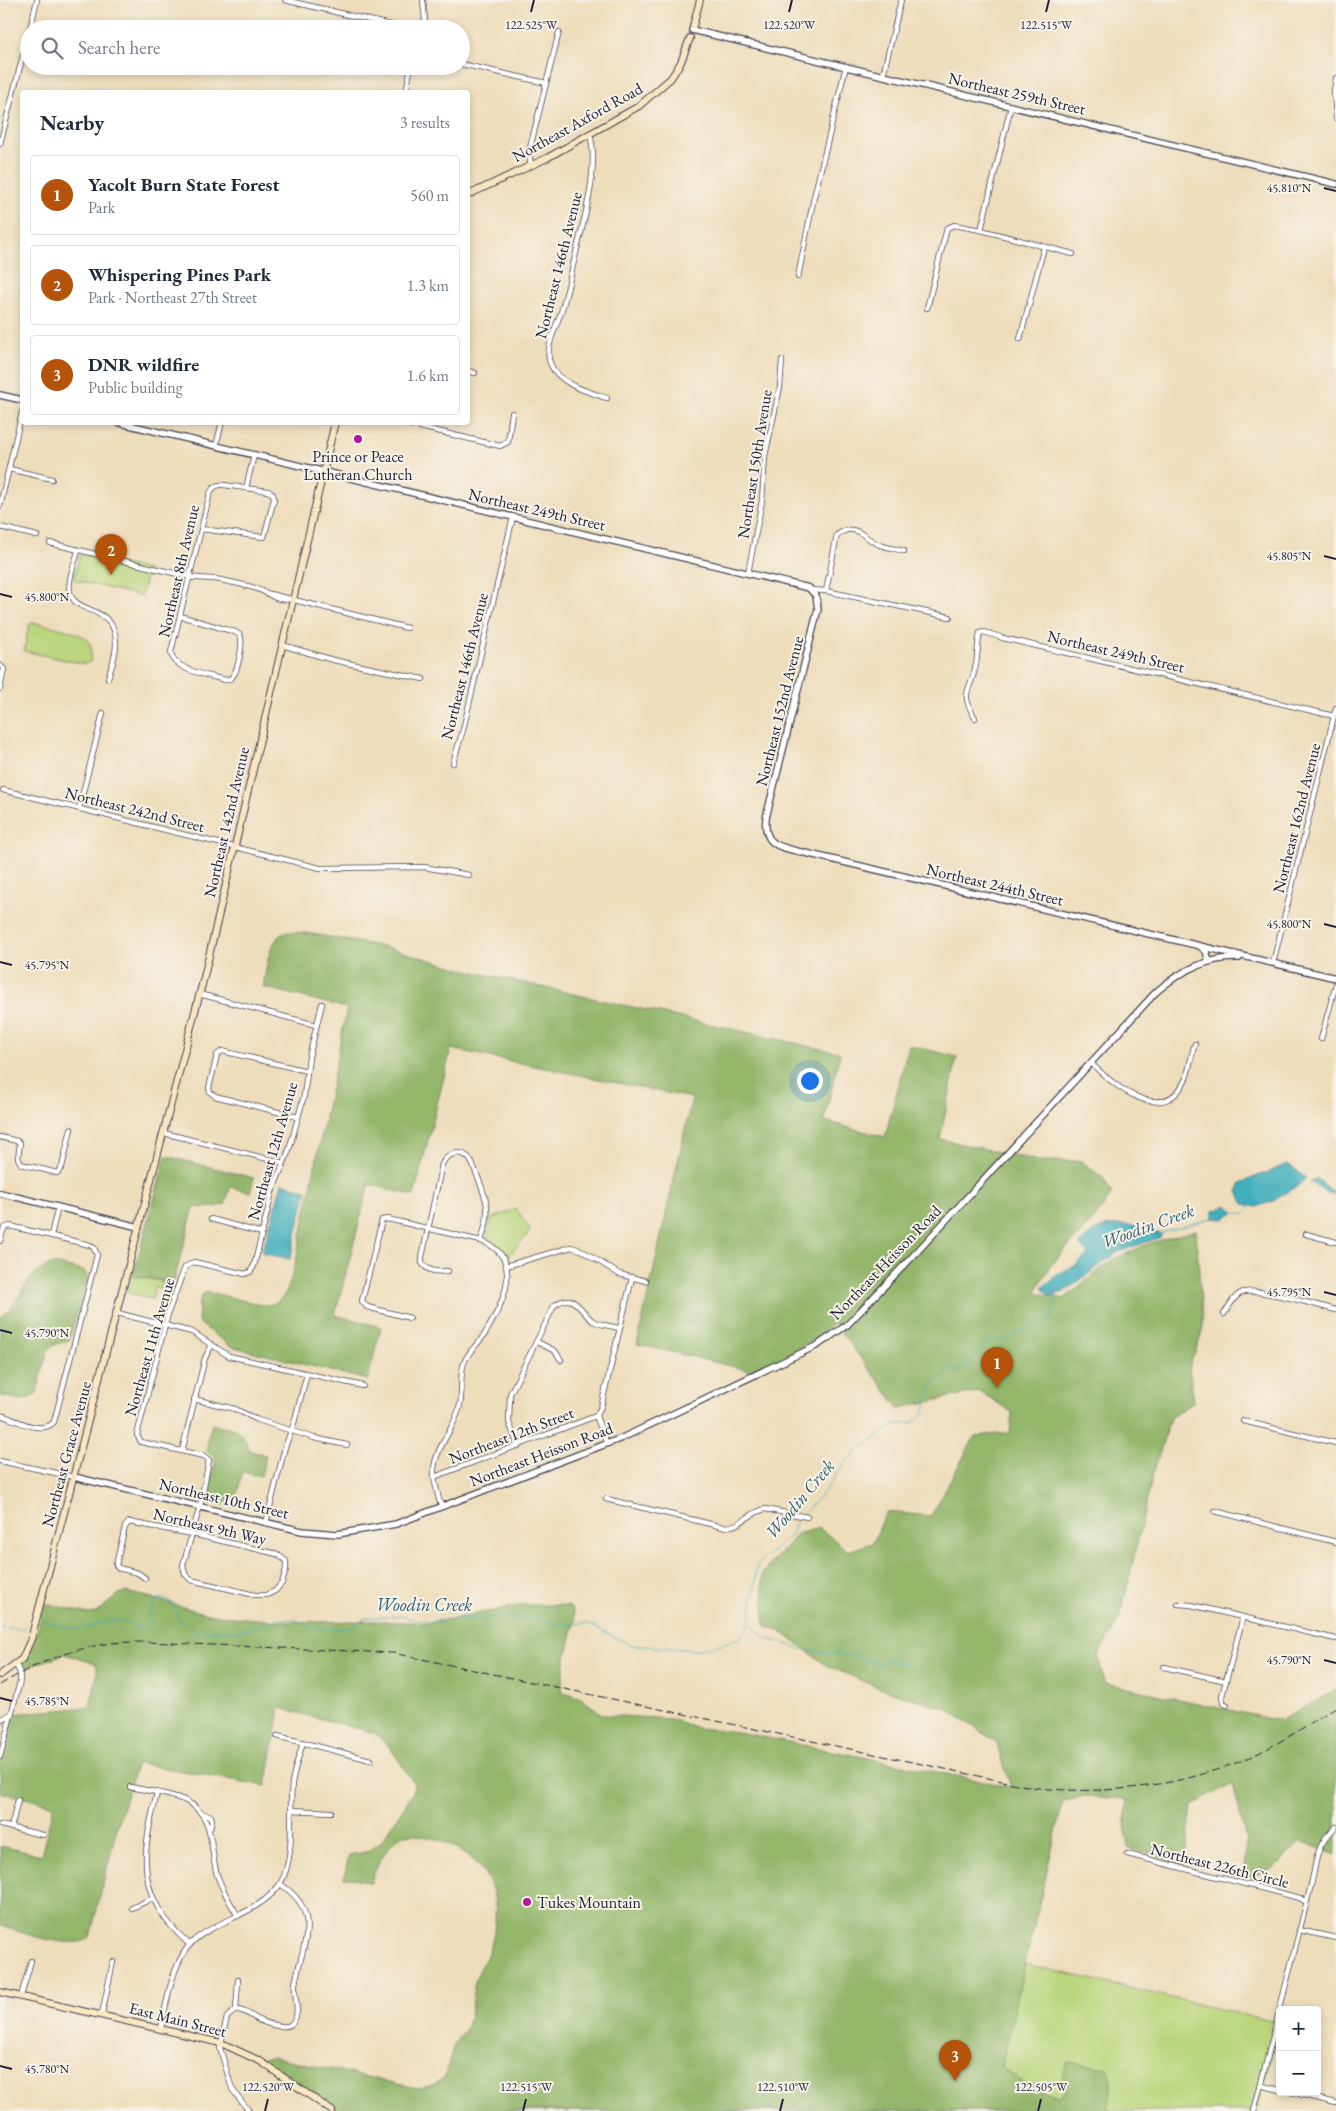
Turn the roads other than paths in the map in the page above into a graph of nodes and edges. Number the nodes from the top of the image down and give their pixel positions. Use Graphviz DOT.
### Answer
graph roads {
  1 [pos="37,0"];
  2 [pos="284,0"];
  3 [pos="423,0"];
  4 [pos="700,0"];
  5 [pos="901,0"];
  6 [pos="32,20"];
  7 [pos="368,20"];
  8 [pos="425,20"];
  9 [pos="693,28"];
  10 [pos="559,32"];
  11 [pos="690,38"];
  12 [pos="20,65"];
  13 [pos="470,66"];
  14 [pos="846,66"];
  15 [pos="409,75"];
  16 [pos="883,75"];
  17 [pos="1336,78"];
  18 [pos="546,83"];
  19 [pos="406,90"];
  20 [pos="1011,106"];
  21 [pos="1336,118"];
  22 [pos="590,134"];
  23 [pos="0,144"];
  24 [pos="531,166"];
  25 [pos="1336,184"];
  26 [pos="470,193"];
  27 [pos="981,230"];
  28 [pos="1044,247"];
  29 [pos="1073,254"];
  30 [pos="798,277"];
  31 [pos="927,308"];
  32 [pos="1020,339"];
  33 [pos="782,360"];
  34 [pos="470,372"];
  35 [pos="475,373"];
  36 [pos="0,395"];
  37 [pos="607,398"];
  38 [pos="20,400"];
  39 [pos="512,413"];
  40 [pos="20,421"];
  41 [pos="129,425"];
  42 [pos="221,425"];
  43 [pos="334,425"];
  44 [pos="411,425"];
  45 [pos="216,446"];
  46 [pos="254,455"];
  47 [pos="9,469"];
  48 [pos="322,472"];
  49 [pos="52,479"];
  50 [pos="246,488"];
  51 [pos="1,498"];
  52 [pos="0,506"];
  53 [pos="513,517"];
  54 [pos="0,527"];
  55 [pos="201,529"];
  56 [pos="37,536"];
  57 [pos="50,543"];
  58 [pos="78,551"];
  59 [pos="904,551"];
  60 [pos="748,573"];
  61 [pos="190,577"];
  62 [pos="812,590"];
  63 [pos="826,591"];
  64 [pos="293,599"];
  65 [pos="180,616"];
  66 [pos="950,617"];
  67 [pos="407,628"];
  68 [pos="282,646"];
  69 [pos="2,667"];
  70 [pos="108,678"];
  71 [pos="423,679"];
  72 [pos="0,689"];
  73 [pos="1336,708"];
  74 [pos="102,713"];
  75 [pos="1334,716"];
  76 [pos="975,718"];
  77 [pos="453,763"];
  78 [pos="3,790"];
  79 [pos="79,808"];
  80 [pos="769,839"];
  81 [pos="235,846"];
  82 [pos="469,875"];
  83 [pos="1199,946"];
  84 [pos="1252,958"];
  85 [pos="1209,961"];
  86 [pos="1273,963"];
  87 [pos="1336,978"];
  88 [pos="1336,984"];
  89 [pos="199,994"];
  90 [pos="322,1004"];
  91 [pos="316,1025"];
  92 [pos="1321,1039"];
  93 [pos="1195,1044"];
  94 [pos="1091,1063"];
  95 [pos="307,1071"];
  96 [pos="298,1117"];
  97 [pos="71,1129"];
  98 [pos="164,1133"];
  99 [pos="0,1137"];
  100 [pos="284,1163"];
  101 [pos="0,1193"];
  102 [pos="58,1207"];
  103 [pos="211,1219"];
  104 [pos="139,1227"];
  105 [pos="427,1229"];
  106 [pos="262,1233"];
  107 [pos="1306,1234"];
  108 [pos="51,1235"];
  109 [pos="0,1241"];
  110 [pos="481,1242"];
  111 [pos="1336,1242"];
  112 [pos="188,1263"];
  113 [pos="506,1266"];
  114 [pos="448,1271"];
  115 [pos="632,1278"];
  116 [pos="646,1281"];
  117 [pos="1336,1310"];
  118 [pos="117,1313"];
  119 [pos="1224,1314"];
  120 [pos="410,1318"];
  121 [pos="165,1326"];
  122 [pos="620,1328"];
  123 [pos="536,1342"];
  124 [pos="212,1345"];
  125 [pos="561,1360"];
  126 [pos="307,1374"];
  127 [pos="363,1386"];
  128 [pos="194,1399"];
  129 [pos="0,1415"];
  130 [pos="596,1416"];
  131 [pos="1243,1421"];
  132 [pos="291,1430"];
  133 [pos="1336,1442"];
  134 [pos="607,1444"];
  135 [pos="347,1445"];
  136 [pos="518,1446"];
  137 [pos="182,1451"];
  138 [pos="0,1461"];
  139 [pos="74,1477"];
  140 [pos="434,1477"];
  141 [pos="606,1499"];
  142 [pos="200,1506"];
  143 [pos="441,1506"];
  144 [pos="1215,1511"];
  145 [pos="807,1517"];
  146 [pos="266,1523"];
  147 [pos="192,1534"];
  148 [pos="1336,1542"];
  149 [pos="144,1578"];
  150 [pos="1178,1604"];
  151 [pos="1243,1617"];
  152 [pos="1336,1639"];
  153 [pos="16,1665"];
  154 [pos="1164,1667"];
  155 [pos="0,1676"];
  156 [pos="1226,1681"];
  157 [pos="1227,1705"];
  158 [pos="11,1714"];
  159 [pos="0,1720"];
  160 [pos="277,1736"];
  161 [pos="303,1742"];
  162 [pos="0,1757"];
  163 [pos="371,1760"];
  164 [pos="130,1786"];
  165 [pos="157,1793"];
  166 [pos="18,1800"];
  167 [pos="291,1810"];
  168 [pos="331,1812"];
  169 [pos="0,1825"];
  170 [pos="1336,1827"];
  171 [pos="11,1828"];
  172 [pos="44,1836"];
  173 [pos="1127,1854"];
  174 [pos="280,1884"];
  175 [pos="153,1898"];
  176 [pos="1306,1902"];
  177 [pos="132,1908"];
  178 [pos="238,1916"];
  179 [pos="1299,1930"];
  180 [pos="1336,1938"];
  181 [pos="190,1945"];
  182 [pos="31,1961"];
  183 [pos="113,1962"];
  184 [pos="238,1980"];
  185 [pos="0,1992"];
  186 [pos="21,1996"];
  187 [pos="236,2010"];
  188 [pos="102,2014"];
  189 [pos="161,2028"];
  190 [pos="221,2043"];
  191 [pos="1260,2085"];
  192 [pos="1276,2089"];
  193 [pos="1307,2096"];
  194 [pos="1336,2103"];
  195 [pos="250,2111"];
  196 [pos="332,2111"];
  197 [pos="1254,2111"];
  1 -- 6 [label="street"];
  2 -- 7 [label="street"];
  3 -- 8 [label="street"];
  4 -- 9 [label="main road"];
  5 -- 16 [label="street"];
  9 -- 11 [label="street, Northeast Axford Road"];
  9 -- 14 [label="street, Northeast 259th Street"];
  10 -- 18 [label="street"];
  11 -- 22 [label="main road, Northeast Axford Road"];
  12 -- 23 [label="street"];
  13 -- 18 [label="street"];
  14 -- 16 [label="street, Northeast 259th Street"];
  14 -- 30 [label="street"];
  15 -- 19 [label="street"];
  16 -- 20 [label="street, Northeast 259th Street"];
  17 -- 21 [label="street"];
  18 -- 24 [label="street"];
  20 -- 25 [label="street, Northeast 259th Street"];
  20 -- 27 [label="street"];
  22 -- 24 [label="main road, Northeast Axford Road"];
  22 -- 37 [label="street, Northeast 146th Avenue"];
  24 -- 26 [label="main road, Northeast Axford Road"];
  27 -- 28 [label="street"];
  27 -- 31 [label="street"];
  28 -- 29 [label="street"];
  28 -- 32 [label="street"];
  33 -- 60 [label="street, Northeast 150th Avenue"];
  34 -- 35 [label="street"];
  36 -- 38 [label="street"];
  39 -- 44 [label="street"];
  40 -- 47 [label="street"];
  41 -- 45 [label="street, Northeast 249th Street"];
  42 -- 45 [label="street"];
  43 -- 48 [label="main road, Northeast 142nd Avenue"];
  45 -- 46 [label="street, Northeast 249th Street"];
  46 -- 48 [label="street, Northeast 249th Street"];
  46 -- 50 [label="street"];
  47 -- 49 [label="street"];
  47 -- 51 [label="street"];
  48 -- 53 [label="street, Northeast 249th Street"];
  48 -- 64 [label="main road, Northeast 142nd Avenue"];
  50 -- 55 [label="street, Northeast 8th Avenue"];
  50 -- 55 [label="street"];
  51 -- 52 [label="street"];
  53 -- 60 [label="street, Northeast 249th Street"];
  53 -- 77 [label="street, Northeast 146th Avenue"];
  54 -- 56 [label="street"];
  55 -- 61 [label="street, Northeast 8th Avenue"];
  57 -- 58 [label="street"];
  58 -- 61 [label="street"];
  58 -- 70 [label="street"];
  59 -- 63 [label="street"];
  60 -- 62 [label="street, Northeast 249th Street"];
  61 -- 64 [label="street"];
  61 -- 65 [label="street, Northeast 8th Avenue"];
  62 -- 63 [label="street, Northeast 249th Street"];
  62 -- 80 [label="street, Northeast 152nd Avenue"];
  63 -- 66 [label="street, Northeast 249th Street"];
  64 -- 67 [label="street"];
  64 -- 68 [label="main road, Northeast 142nd Avenue"];
  65 -- 65 [label="street, Northeast 8th Avenue"];
  68 -- 71 [label="street"];
  68 -- 81 [label="main road, Northeast 142nd Avenue"];
  69 -- 72 [label="street"];
  73 -- 75 [label="street, Northeast 162nd Avenue"];
  74 -- 79 [label="street"];
  75 -- 76 [label="street, Northeast 249th Street"];
  75 -- 86 [label="street, Northeast 162nd Avenue"];
  78 -- 79 [label="street, Northeast 242nd Street"];
  79 -- 81 [label="street, Northeast 242nd Street"];
  80 -- 83 [label="street, Northeast 244th Street"];
  81 -- 82 [label="street, Northeast 242nd Street"];
  81 -- 89 [label="main road, Northeast 142nd Avenue"];
  83 -- 84 [label="street, Northeast 244th Street"];
  83 -- 85 [label="street"];
  84 -- 85 [label="street, Northeast Heisson Road"];
  84 -- 86 [label="street"];
  85 -- 94 [label="street, Northeast Heisson Road"];
  86 -- 87 [label="street"];
  88 -- 92 [label="street"];
  89 -- 91 [label="street"];
  89 -- 98 [label="main road, Northeast 142nd Avenue"];
  90 -- 91 [label="street, Northeast 12th Avenue"];
  91 -- 95 [label="street, Northeast 12th Avenue"];
  93 -- 94 [label="street"];
  94 -- 134 [label="street, Northeast Heisson Road"];
  95 -- 96 [label="street, Northeast 12th Avenue"];
  95 -- 96 [label="street"];
  96 -- 100 [label="street, Northeast 12th Avenue"];
  97 -- 99 [label="street"];
  98 -- 100 [label="street"];
  98 -- 104 [label="main road, Northeast 142nd Avenue"];
  100 -- 106 [label="street, Northeast 12th Avenue"];
  101 -- 102 [label="street"];
  102 -- 104 [label="street"];
  102 -- 108 [label="street"];
  103 -- 106 [label="street"];
  104 -- 118 [label="main road, Northeast Grace Avenue"];
  105 -- 110 [label="street"];
  105 -- 110 [label="street"];
  105 -- 114 [label="street"];
  105 -- 120 [label="street"];
  106 -- 112 [label="street, Northeast 12th Avenue"];
  107 -- 111 [label="street"];
  108 -- 109 [label="street"];
  108 -- 129 [label="street"];
  110 -- 113 [label="street"];
  112 -- 121 [label="street, Northeast 11th Avenue"];
  113 -- 115 [label="street"];
  113 -- 140 [label="street"];
  115 -- 116 [label="street"];
  115 -- 122 [label="street"];
  117 -- 119 [label="street"];
  118 -- 121 [label="street"];
  118 -- 139 [label="main road, Northeast Grace Avenue"];
  121 -- 124 [label="street"];
  121 -- 137 [label="street, Northeast 11th Avenue"];
  122 -- 123 [label="street"];
  122 -- 130 [label="street"];
  123 -- 125 [label="street"];
  123 -- 136 [label="street"];
  124 -- 126 [label="street"];
  124 -- 128 [label="street"];
  126 -- 127 [label="street"];
  126 -- 132 [label="street"];
  128 -- 132 [label="street"];
  128 -- 137 [label="street"];
  130 -- 134 [label="street"];
  130 -- 136 [label="street, Northeast 12th Street"];
  131 -- 133 [label="street"];
  132 -- 135 [label="street"];
  132 -- 146 [label="street"];
  134 -- 143 [label="street, Northeast Heisson Road"];
  136 -- 140 [label="street, Northeast 12th Street"];
  137 -- 142 [label="street"];
  138 -- 139 [label="street, Northeast 10th Street"];
  139 -- 142 [label="street, Northeast 10th Street"];
  139 -- 153 [label="main road, Northeast Grace Avenue"];
  140 -- 143 [label="street"];
  141 -- 145 [label="street"];
  142 -- 146 [label="street, Northeast 10th Street"];
  142 -- 147 [label="street"];
  143 -- 146 [label="street, Northeast 10th Street"];
  144 -- 148 [label="street"];
  147 -- 147 [label="street, Northeast 9th Way"];
  147 -- 149 [label="street, Northeast 9th Way"];
  150 -- 151 [label="street"];
  151 -- 152 [label="street"];
  151 -- 156 [label="street"];
  153 -- 155 [label="main road, Northeast Grace Avenue"];
  153 -- 158 [label="street"];
  154 -- 156 [label="street"];
  156 -- 157 [label="street"];
  158 -- 159 [label="street"];
  158 -- 162 [label="street"];
  160 -- 161 [label="street"];
  161 -- 163 [label="street"];
  161 -- 167 [label="street"];
  164 -- 165 [label="street"];
  165 -- 175 [label="street"];
  165 -- 178 [label="street"];
  166 -- 171 [label="street"];
  167 -- 168 [label="street"];
  167 -- 174 [label="street"];
  169 -- 171 [label="street"];
  170 -- 176 [label="street"];
  171 -- 172 [label="street"];
  173 -- 176 [label="street, Northeast 226th Circle"];
  174 -- 178 [label="street"];
  174 -- 187 [label="street"];
  175 -- 177 [label="street"];
  175 -- 181 [label="street"];
  176 -- 179 [label="street"];
  178 -- 181 [label="street"];
  179 -- 180 [label="street"];
  179 -- 191 [label="street"];
  181 -- 189 [label="street"];
  182 -- 186 [label="street"];
  183 -- 188 [label="street"];
  184 -- 187 [label="street"];
  185 -- 186 [label="main road, East Main Street"];
  186 -- 188 [label="main road, East Main Street"];
  187 -- 190 [label="street"];
  188 -- 189 [label="main road, East Main Street"];
  189 -- 190 [label="main road, East Main Street"];
  190 -- 195 [label="street"];
  190 -- 196 [label="main road, East Main Street"];
  191 -- 192 [label="street"];
  191 -- 197 [label="street"];
  193 -- 194 [label="street"];
}
